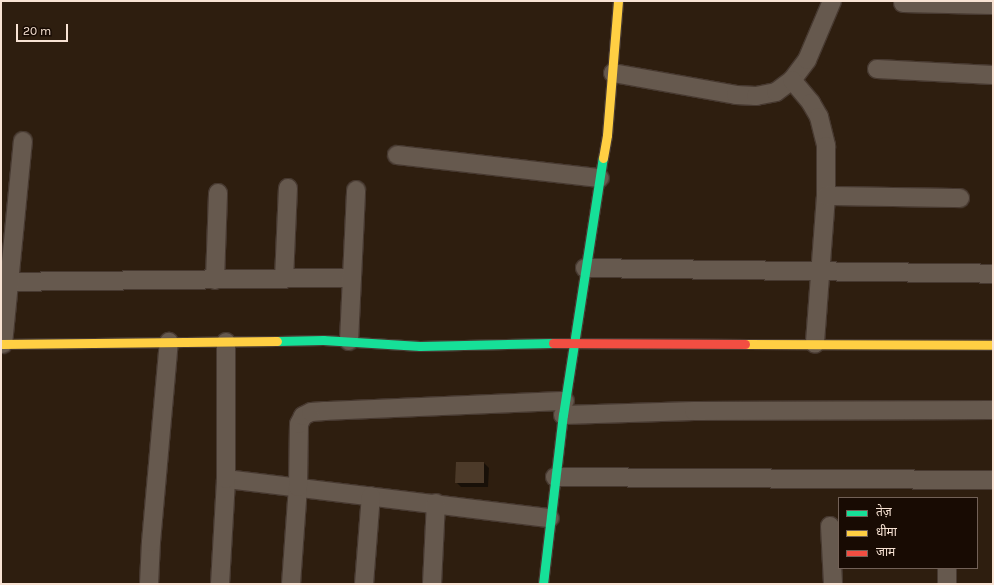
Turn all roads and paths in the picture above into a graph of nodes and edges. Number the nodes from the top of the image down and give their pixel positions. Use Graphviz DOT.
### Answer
graph roads {
  1 [pos="618,1"];
  2 [pos="832,1"];
  3 [pos="903,3"];
  4 [pos="993,5"];
  5 [pos="877,69"];
  6 [pos="613,73"];
  7 [pos="993,75"];
  8 [pos="792,80"];
  9 [pos="24,141"];
  10 [pos="396,155"];
  11 [pos="600,178"];
  12 [pos="288,188"];
  13 [pos="356,190"];
  14 [pos="218,193"];
  15 [pos="826,196"];
  16 [pos="960,198"];
  17 [pos="585,268"];
  18 [pos="821,272"];
  19 [pos="993,274"];
  20 [pos="352,278"];
  21 [pos="284,279"];
  22 [pos="215,280"];
  23 [pos="5,281"];
  24 [pos="349,341"];
  25 [pos="169,342"];
  26 [pos="226,342"];
  27 [pos="2,344"];
  28 [pos="574,344"];
  29 [pos="815,344"];
  30 [pos="993,345"];
  31 [pos="564,408"];
  32 [pos="993,410"];
  33 [pos="555,477"];
  34 [pos="226,479"];
  35 [pos="993,480"];
  36 [pos="298,487"];
  37 [pos="370,496"];
  38 [pos="436,504"];
  39 [pos="550,518"];
  40 [pos="830,526"];
  41 [pos="947,569"];
  42 [pos="149,584"];
  43 [pos="220,584"];
  44 [pos="291,584"];
  45 [pos="364,584"];
  46 [pos="432,584"];
  47 [pos="543,584"];
  48 [pos="833,584"];
  49 [pos="947,584"];
  1 -- 6 [label="street"];
  2 -- 8 [label="street"];
  3 -- 4 [label="street"];
  5 -- 7 [label="street"];
  6 -- 8 [label="street"];
  6 -- 11 [label="street"];
  8 -- 15 [label="street"];
  9 -- 23 [label="street"];
  10 -- 11 [label="street"];
  11 -- 17 [label="street"];
  12 -- 21 [label="street"];
  13 -- 20 [label="street"];
  14 -- 22 [label="street"];
  15 -- 16 [label="street"];
  15 -- 18 [label="street"];
  17 -- 18 [label="street"];
  17 -- 28 [label="street"];
  18 -- 19 [label="street"];
  18 -- 29 [label="street"];
  20 -- 21 [label="street"];
  20 -- 24 [label="street"];
  21 -- 22 [label="street"];
  22 -- 23 [label="street"];
  23 -- 27 [label="street"];
  24 -- 26 [label="street"];
  24 -- 28 [label="street"];
  25 -- 26 [label="street"];
  25 -- 27 [label="street"];
  25 -- 42 [label="street"];
  26 -- 34 [label="street"];
  28 -- 29 [label="street"];
  28 -- 31 [label="street"];
  29 -- 30 [label="street"];
  31 -- 32 [label="street"];
  31 -- 33 [label="street"];
  31 -- 36 [label="street"];
  33 -- 35 [label="street"];
  33 -- 39 [label="street"];
  34 -- 36 [label="street"];
  34 -- 43 [label="street"];
  36 -- 37 [label="street"];
  36 -- 44 [label="street"];
  37 -- 38 [label="street"];
  37 -- 45 [label="street"];
  38 -- 39 [label="street"];
  38 -- 46 [label="street"];
  39 -- 47 [label="street"];
  40 -- 48 [label="street"];
  41 -- 49 [label="street"];
}
